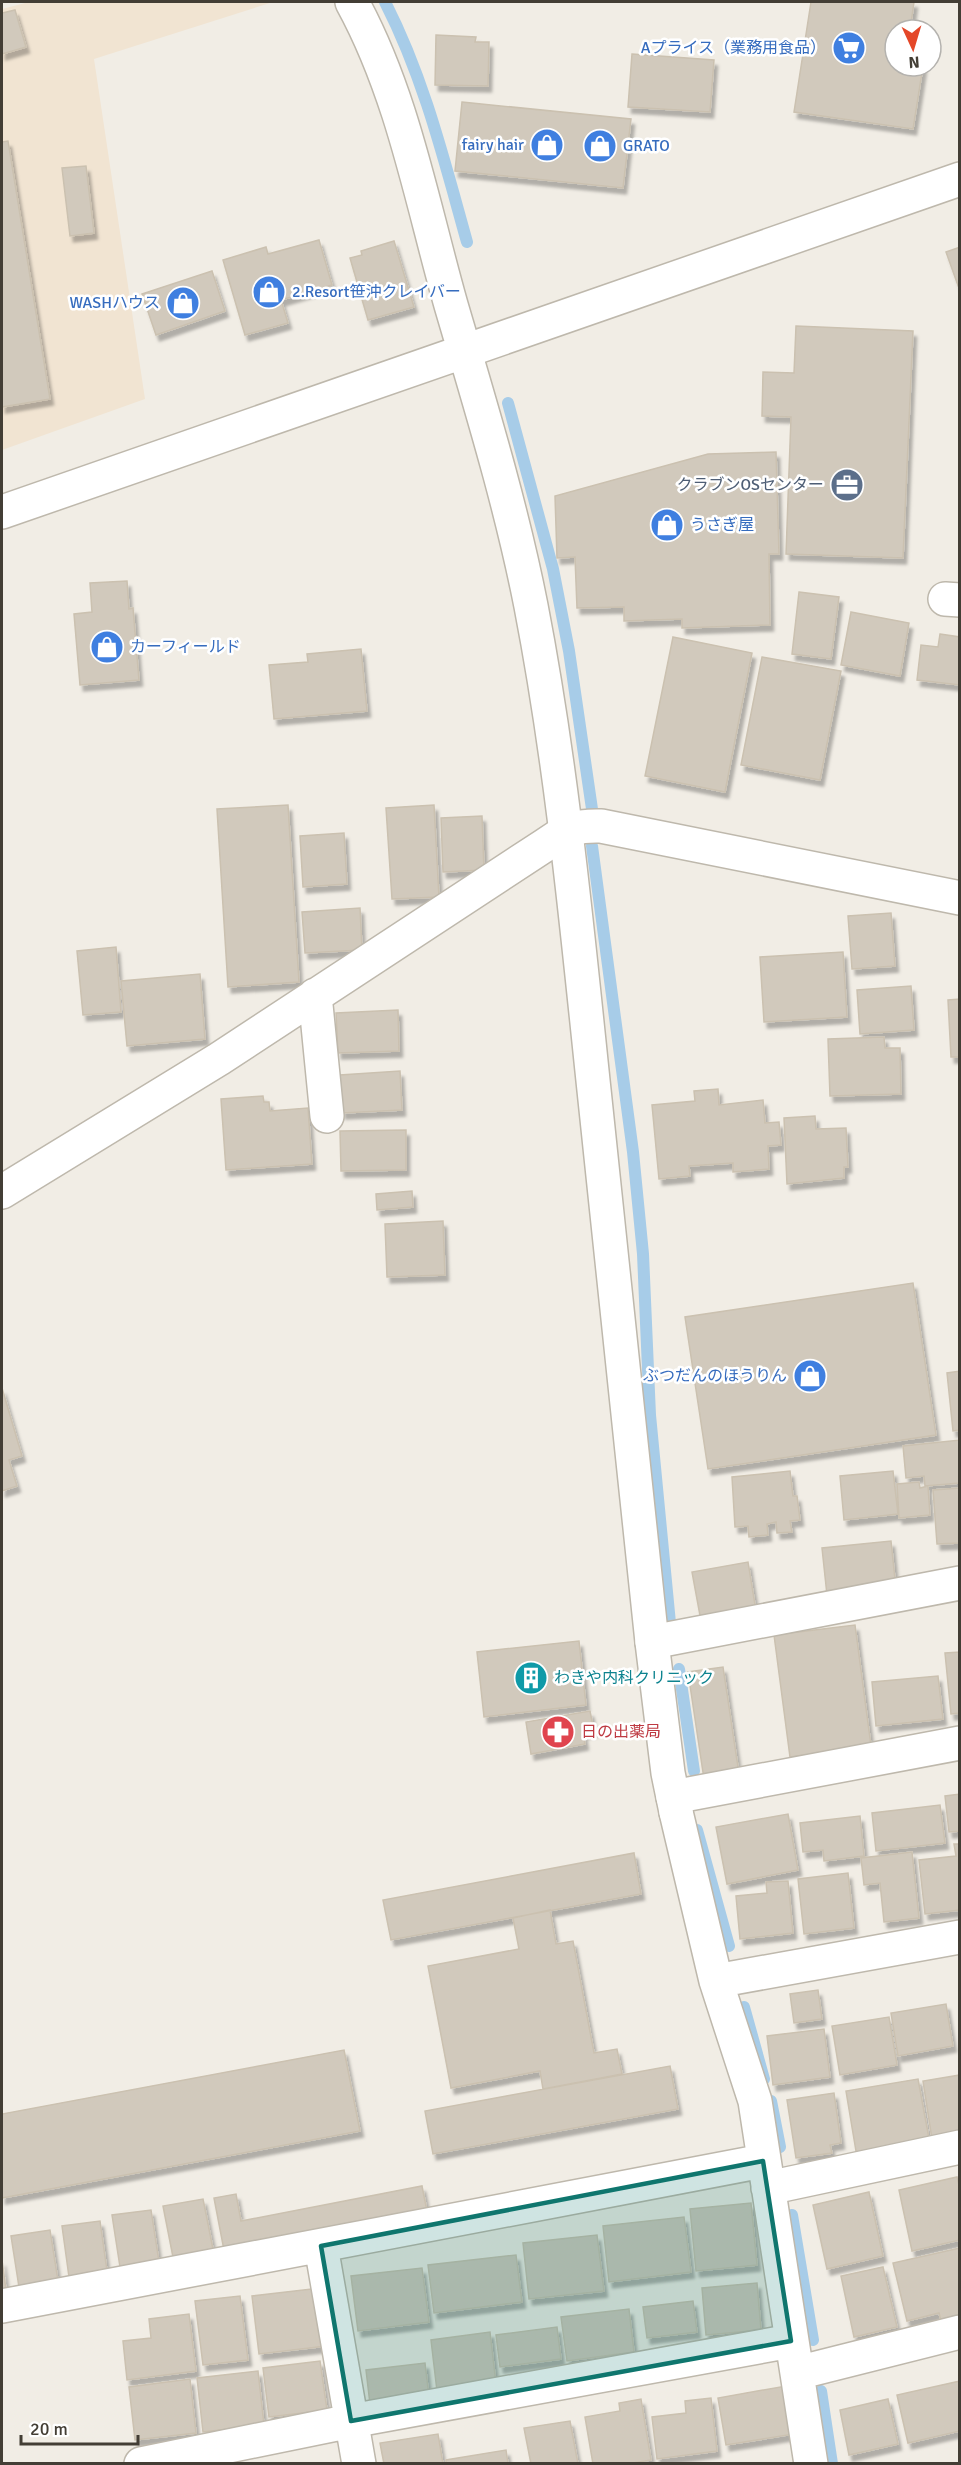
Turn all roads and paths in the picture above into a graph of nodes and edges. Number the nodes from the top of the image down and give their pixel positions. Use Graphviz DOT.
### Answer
graph roads {
  1 [pos="352,2"];
  2 [pos="960,179"];
  3 [pos="465,352"];
  4 [pos="2,512"];
  5 [pos="567,831"];
  6 [pos="960,898"];
  7 [pos="315,995"];
  8 [pos="327,1116"];
  9 [pos="2,1192"];
  10 [pos="960,1583"];
  11 [pos="652,1642"];
  12 [pos="960,1743"];
  13 [pos="674,1804"];
  14 [pos="960,1937"];
  15 [pos="716,1981"];
  16 [pos="960,2147"];
  17 [pos="766,2174"];
  18 [pos="321,2246"];
  19 [pos="2,2306"];
  20 [pos="960,2332"];
  21 [pos="791,2341"];
  22 [pos="797,2373"];
  23 [pos="351,2421"];
  24 [pos="141,2463"];
  25 [pos="359,2463"];
  26 [pos="811,2463"];
  1 -- 3 [label="street"];
  2 -- 3 [label="street"];
  3 -- 4 [label="street"];
  3 -- 5 [label="street"];
  5 -- 6 [label="street"];
  5 -- 7 [label="street"];
  5 -- 11 [label="street"];
  7 -- 8 [label="street"];
  7 -- 9 [label="street"];
  10 -- 11 [label="street"];
  11 -- 13 [label="street"];
  12 -- 13 [label="street"];
  13 -- 15 [label="street"];
  14 -- 15 [label="street"];
  15 -- 17 [label="street"];
  16 -- 17 [label="street"];
  17 -- 18 [label="street"];
  17 -- 21 [label="street"];
  18 -- 19 [label="street"];
  18 -- 23 [label="street"];
  20 -- 22 [label="street"];
  21 -- 22 [label="street"];
  21 -- 23 [label="street"];
  22 -- 26 [label="street"];
  23 -- 24 [label="street"];
  23 -- 25 [label="street"];
}
